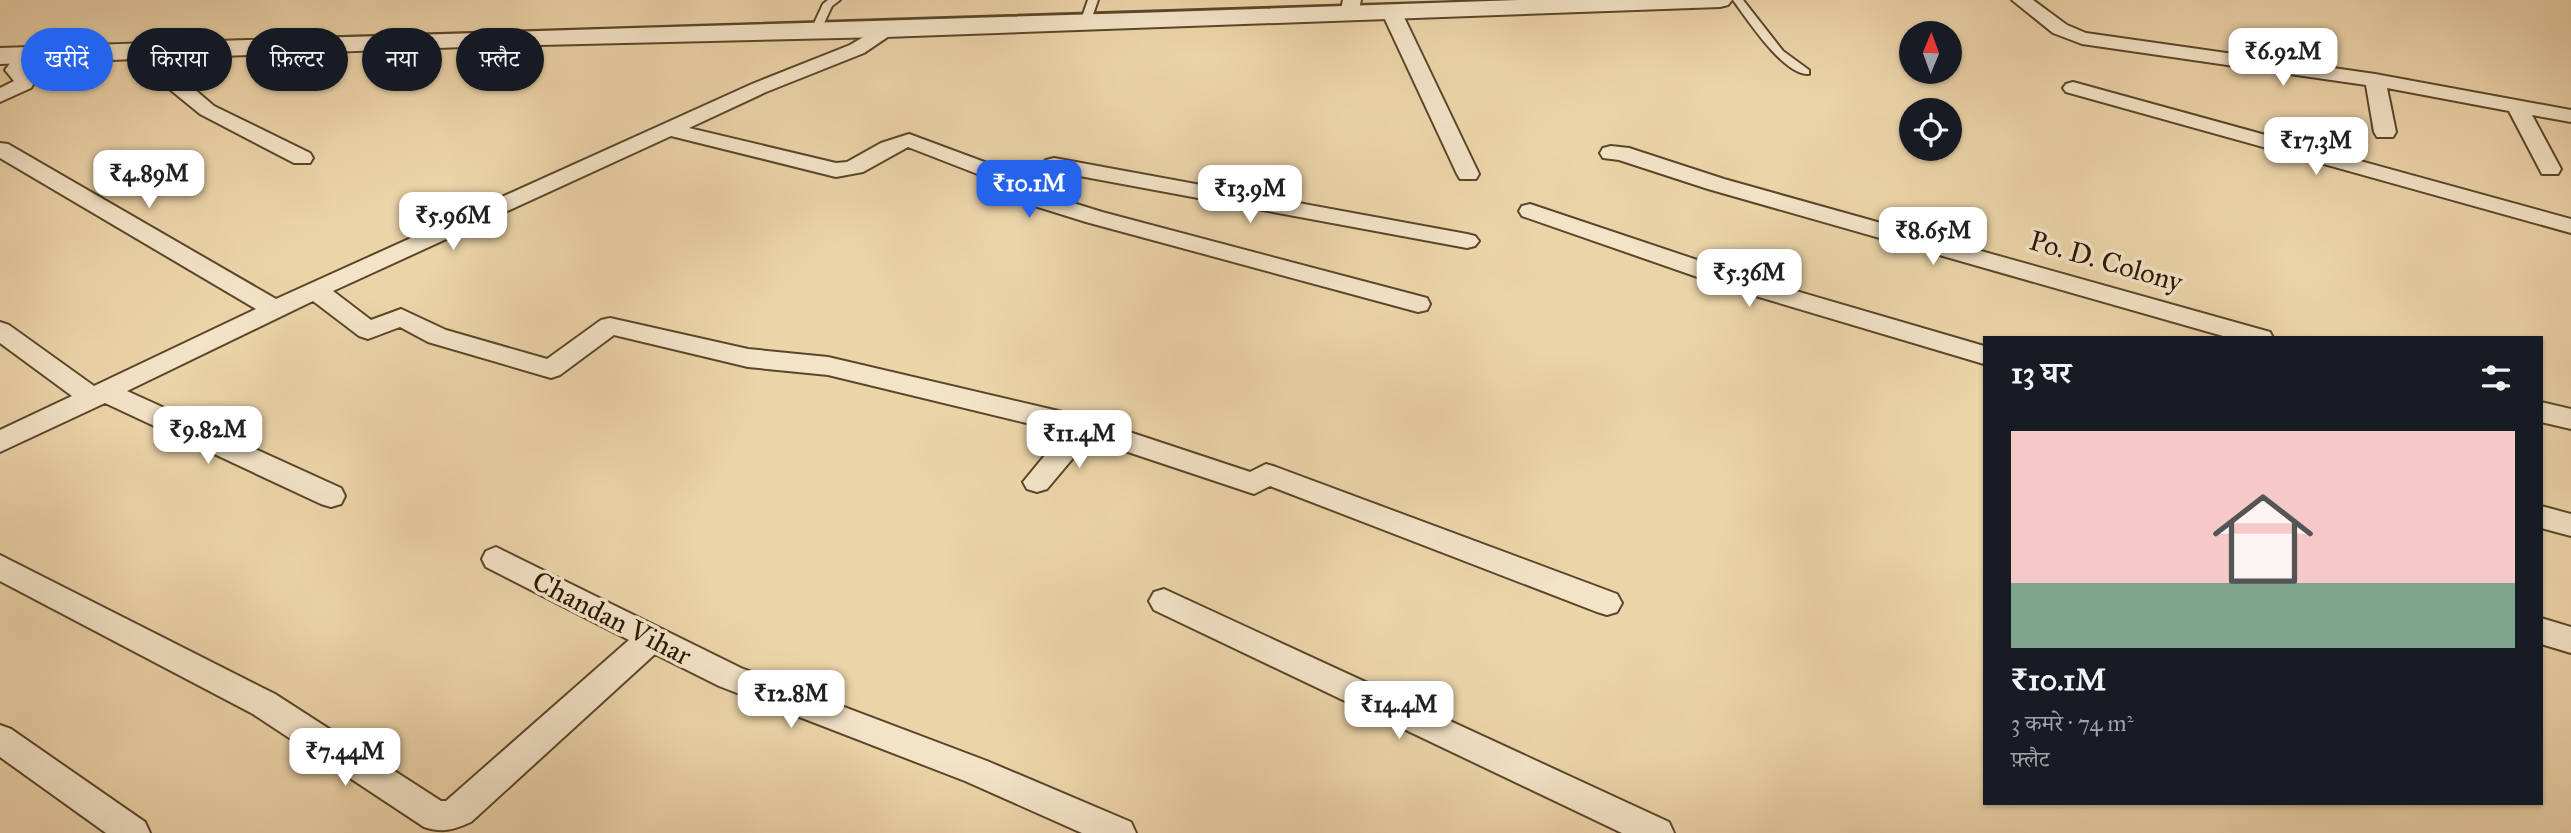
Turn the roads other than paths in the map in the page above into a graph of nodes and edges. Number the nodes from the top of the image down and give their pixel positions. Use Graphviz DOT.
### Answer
graph roads {
  1 [pos="835,0"];
  2 [pos="1720,0"];
  3 [pos="1738,0"];
  4 [pos="2021,0"];
  5 [pos="1676,1"];
  6 [pos="1466,5"];
  7 [pos="1351,7"];
  8 [pos="1089,12"];
  9 [pos="1392,13"];
  10 [pos="885,30"];
  11 [pos="815,32"];
  12 [pos="232,48"];
  13 [pos="21,55"];
  14 [pos="0,56"];
  15 [pos="21,62"];
  16 [pos="1804,72"];
  17 [pos="21,77"];
  18 [pos="2375,80"];
  19 [pos="21,86"];
  20 [pos="2073,88"];
  21 [pos="184,91"];
  22 [pos="0,96"];
  23 [pos="2518,108"];
  24 [pos="2571,116"];
  25 [pos="667,129"];
  26 [pos="2385,132"];
  27 [pos="0,149"];
  28 [pos="1611,153"];
  29 [pos="302,158"];
  30 [pos="2550,169"];
  31 [pos="1468,174"];
  32 [pos="1028,186"];
  33 [pos="1530,211"];
  34 [pos="2571,226"];
  35 [pos="1467,242"];
  36 [pos="315,290"];
  37 [pos="1418,304"];
  38 [pos="275,309"];
  39 [pos="0,331"];
  40 [pos="2255,336"];
  41 [pos="1983,355"];
  42 [pos="99,395"];
  43 [pos="2543,412"];
  44 [pos="2571,419"];
  45 [pos="1083,427"];
  46 [pos="0,442"];
  47 [pos="1037,482"];
  48 [pos="331,496"];
  49 [pos="2543,518"];
  50 [pos="2571,525"];
  51 [pos="496,559"];
  52 [pos="0,567"];
  53 [pos="1164,601"];
  54 [pos="1607,603"];
  55 [pos="2543,632"];
  56 [pos="652,638"];
  57 [pos="2571,640"];
  58 [pos="0,739"];
  59 [pos="133,833"];
  60 [pos="1119,833"];
  61 [pos="1657,833"];
  1 -- 11 [label="lane"];
  2 -- 5 [label="street"];
  3 -- 16 [label="lane"];
  4 -- 18 [label="street"];
  5 -- 6 [label="street"];
  6 -- 9 [label="street"];
  7 -- 8 [label="street"];
  7 -- 9 [label="street"];
  8 -- 10 [label="street"];
  9 -- 31 [label="street"];
  10 -- 11 [label="street"];
  10 -- 25 [label="street"];
  11 -- 12 [label="street"];
  13 -- 14 [label="street"];
  15 -- 17 [label="street"];
  18 -- 23 [label="street"];
  18 -- 26 [label="street"];
  19 -- 22 [label="street"];
  20 -- 34 [label="street"];
  21 -- 29 [label="street"];
  23 -- 24 [label="street"];
  23 -- 30 [label="street"];
  25 -- 32 [label="street"];
  25 -- 36 [label="street"];
  27 -- 38 [label="street"];
  28 -- 40 [label="street, Po. D. Colony"];
  32 -- 35 [label="street"];
  32 -- 37 [label="street"];
  33 -- 41 [label="street"];
  36 -- 38 [label="street"];
  36 -- 45 [label="street"];
  38 -- 42 [label="street"];
  39 -- 42 [label="street"];
  42 -- 46 [label="street"];
  42 -- 48 [label="street"];
  43 -- 44 [label="street"];
  45 -- 47 [label="street"];
  45 -- 54 [label="street"];
  49 -- 50 [label="street"];
  51 -- 56 [label="street, Chandan Vihar"];
  52 -- 56 [label="street"];
  53 -- 61 [label="street"];
  55 -- 57 [label="street"];
  56 -- 60 [label="street, Chandan Vihar"];
  58 -- 59 [label="street"];
}
